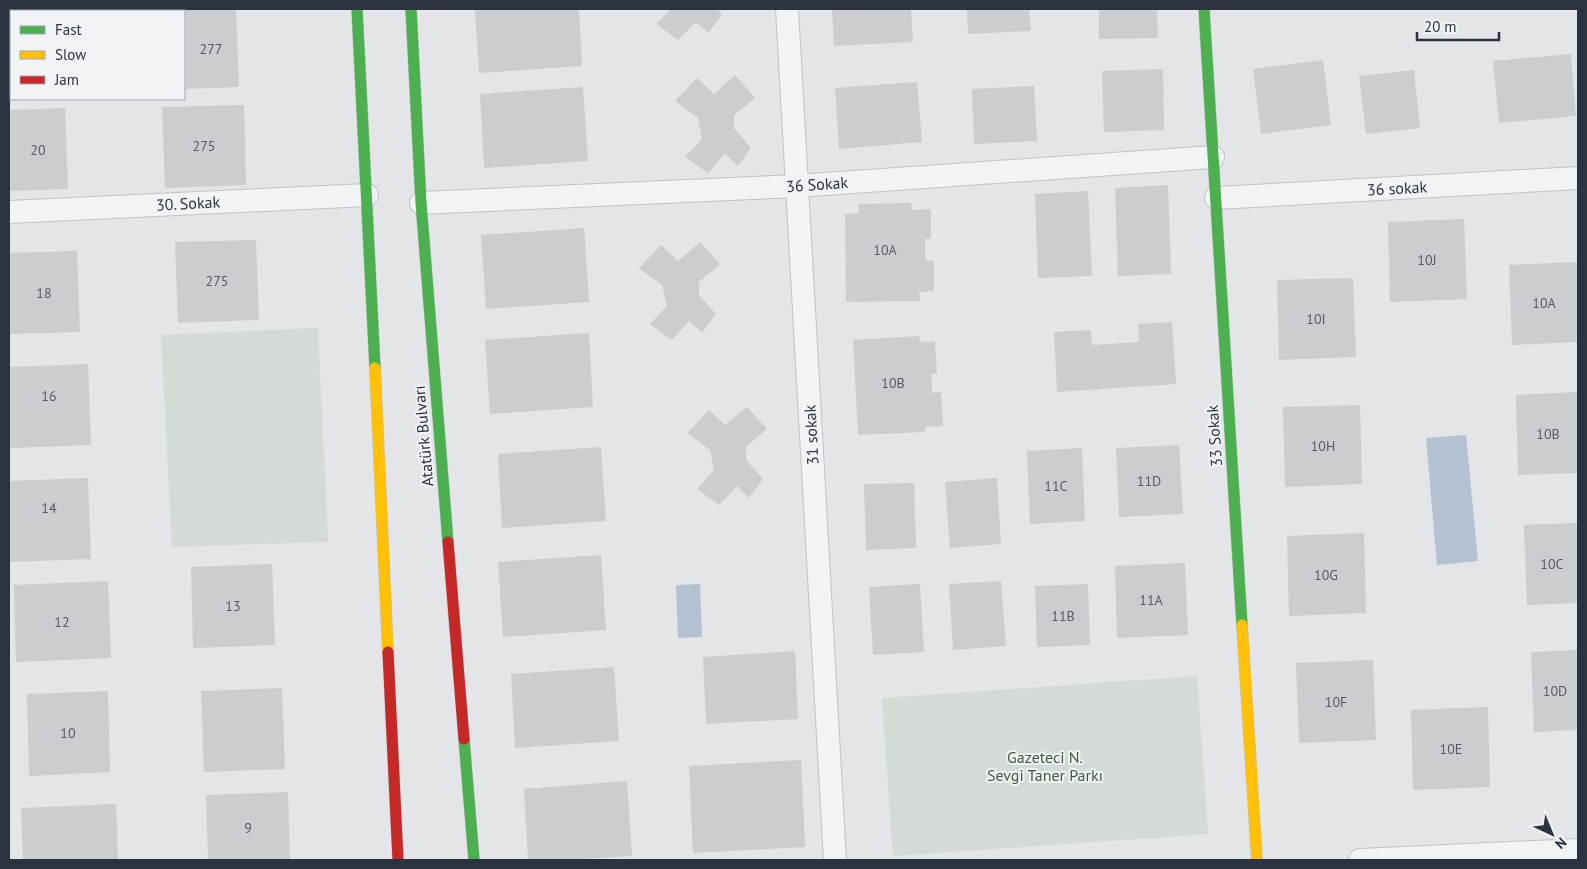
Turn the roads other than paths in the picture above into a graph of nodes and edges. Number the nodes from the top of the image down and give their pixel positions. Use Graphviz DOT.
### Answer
graph roads {
  1 [pos="357,9"];
  2 [pos="412,9"];
  3 [pos="786,9"];
  4 [pos="1204,9"];
  5 [pos="1213,157"];
  6 [pos="1578,178"];
  7 [pos="796,186"];
  8 [pos="367,195"];
  9 [pos="1216,198"];
  10 [pos="421,203"];
  11 [pos="9,212"];
  12 [pos="1578,850"];
  13 [pos="398,860"];
  14 [pos="474,860"];
  15 [pos="835,860"];
  16 [pos="1257,860"];
  17 [pos="1360,860"];
  1 -- 8 [label="main road"];
  2 -- 10 [label="main road, Atatürk Bulvarı"];
  3 -- 7 [label="street, 31 sokak"];
  4 -- 5 [label="main road, 33 Sokak"];
  5 -- 7 [label="street, 36 Sokak"];
  5 -- 9 [label="main road, 33 Sokak"];
  6 -- 9 [label="street, 36 sokak"];
  7 -- 10 [label="street, 36 Sokak"];
  7 -- 15 [label="street, 31 sokak"];
  8 -- 11 [label="street, 30. Sokak"];
  8 -- 13 [label="main road"];
  9 -- 16 [label="main road, 33 Sokak"];
  10 -- 14 [label="main road, Atatürk Bulvarı"];
  12 -- 17 [label="street"];
}
